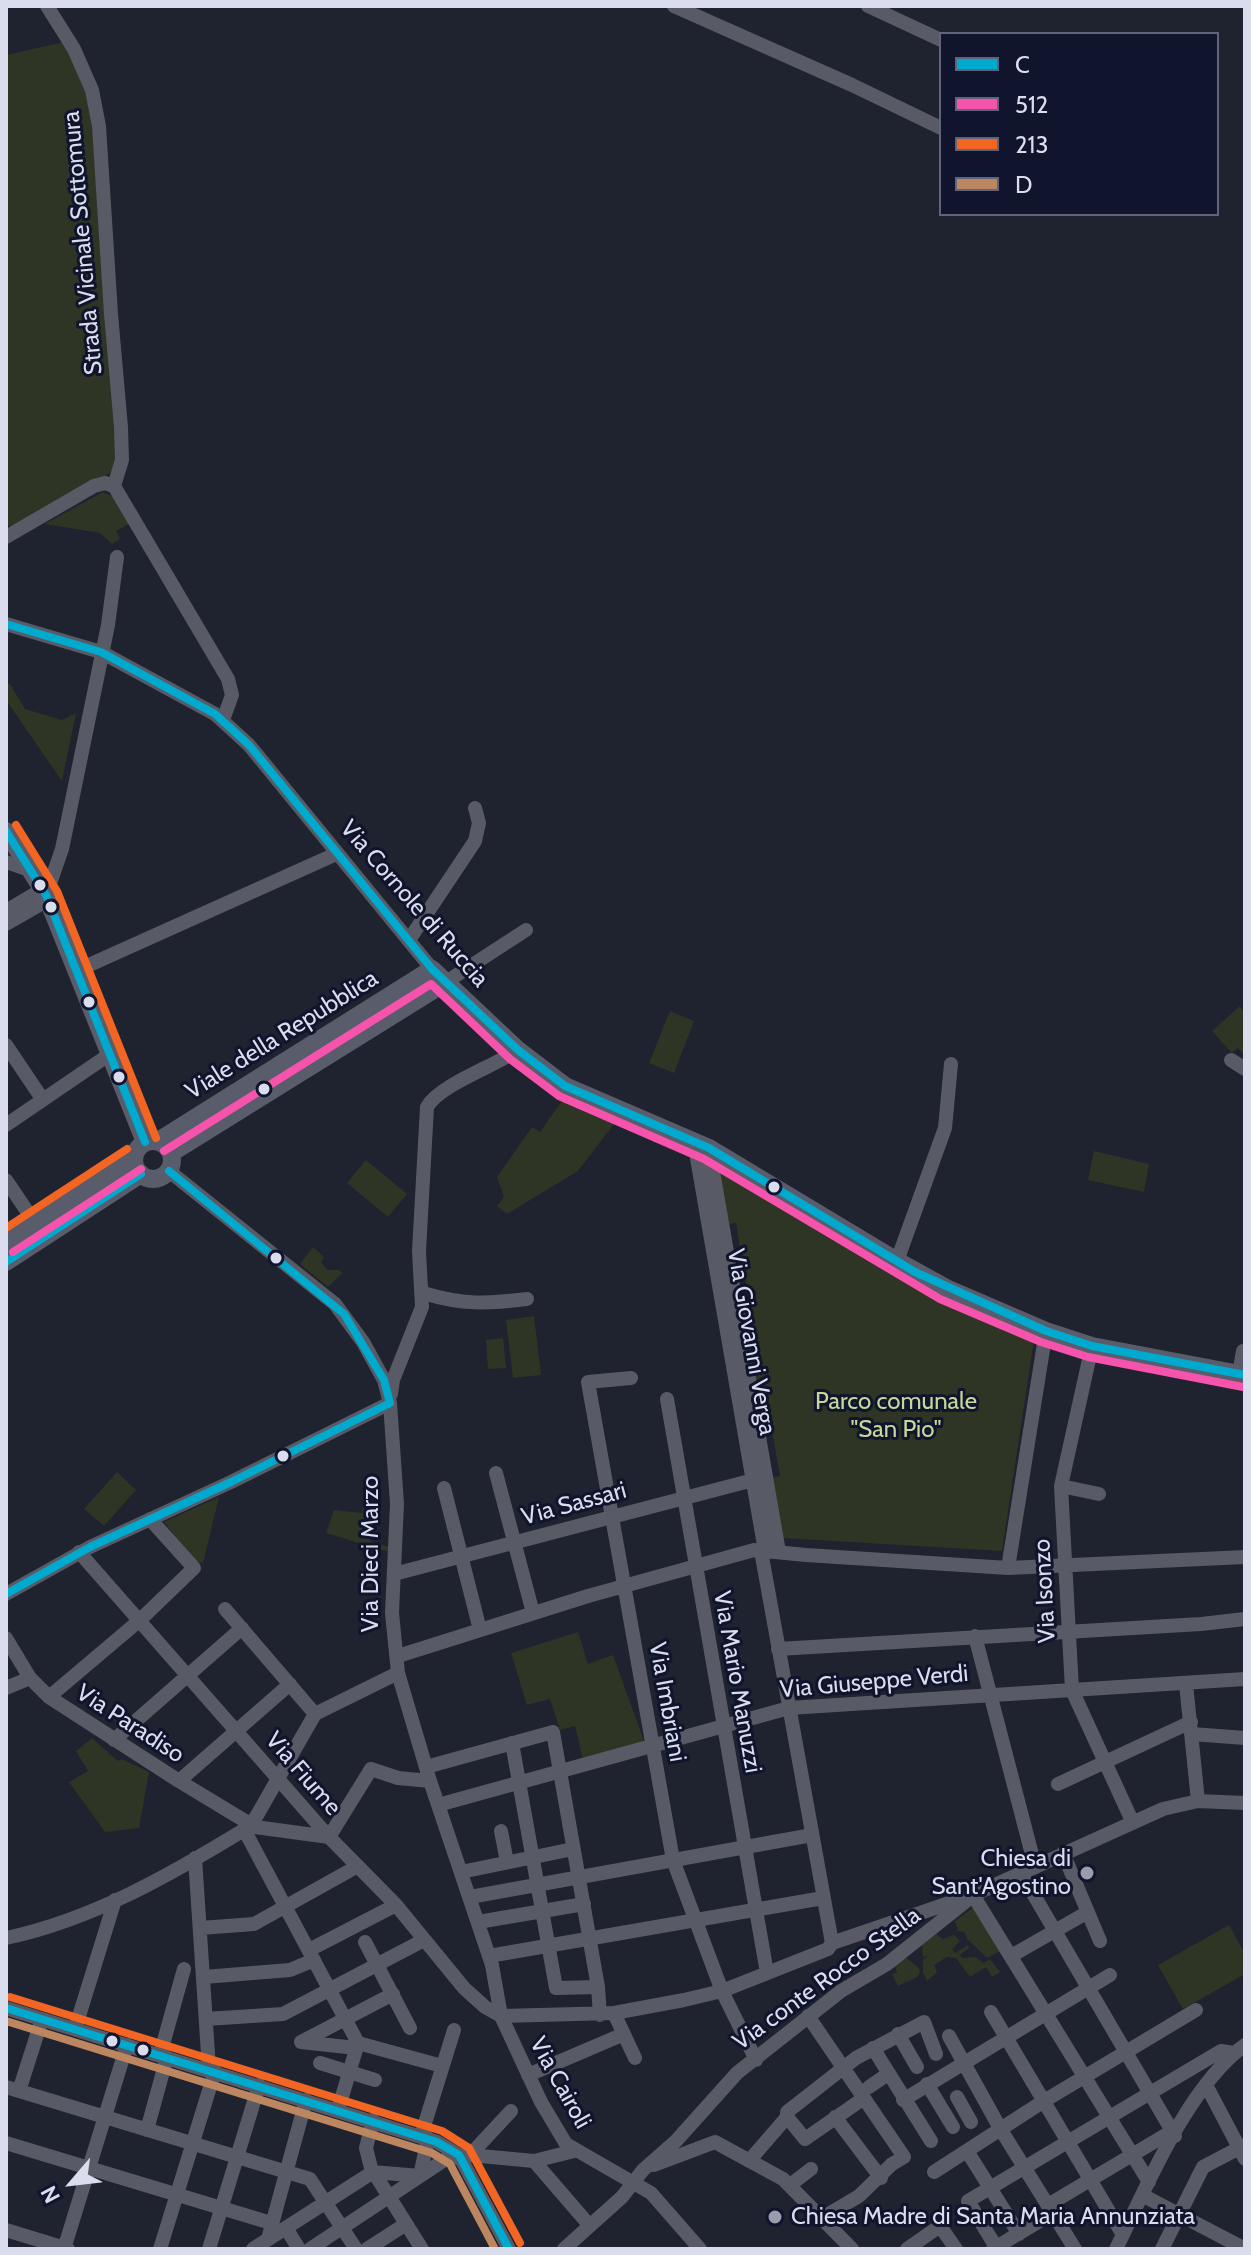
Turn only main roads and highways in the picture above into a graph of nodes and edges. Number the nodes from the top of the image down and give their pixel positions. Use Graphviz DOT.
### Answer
graph roads {
  1 [pos="6,831"];
  2 [pos="439,976"];
  3 [pos="160,1152"];
  4 [pos="137,1166"];
  5 [pos="6,1242"];
  6 [pos="6,1262"];
  7 [pos="1242,1375"];
  1 -- 3 [label="main road, Via Dieci Marzo"];
  2 -- 3 [label="main road, Viale della Repubblica"];
  2 -- 7 [label="main road, Via Cornole di Ruccia"];
  3 -- 4 [label="main road"];
  3 -- 4 [label="main road"];
  4 -- 5 [label="main road"];
  4 -- 6 [label="main road"];
}
